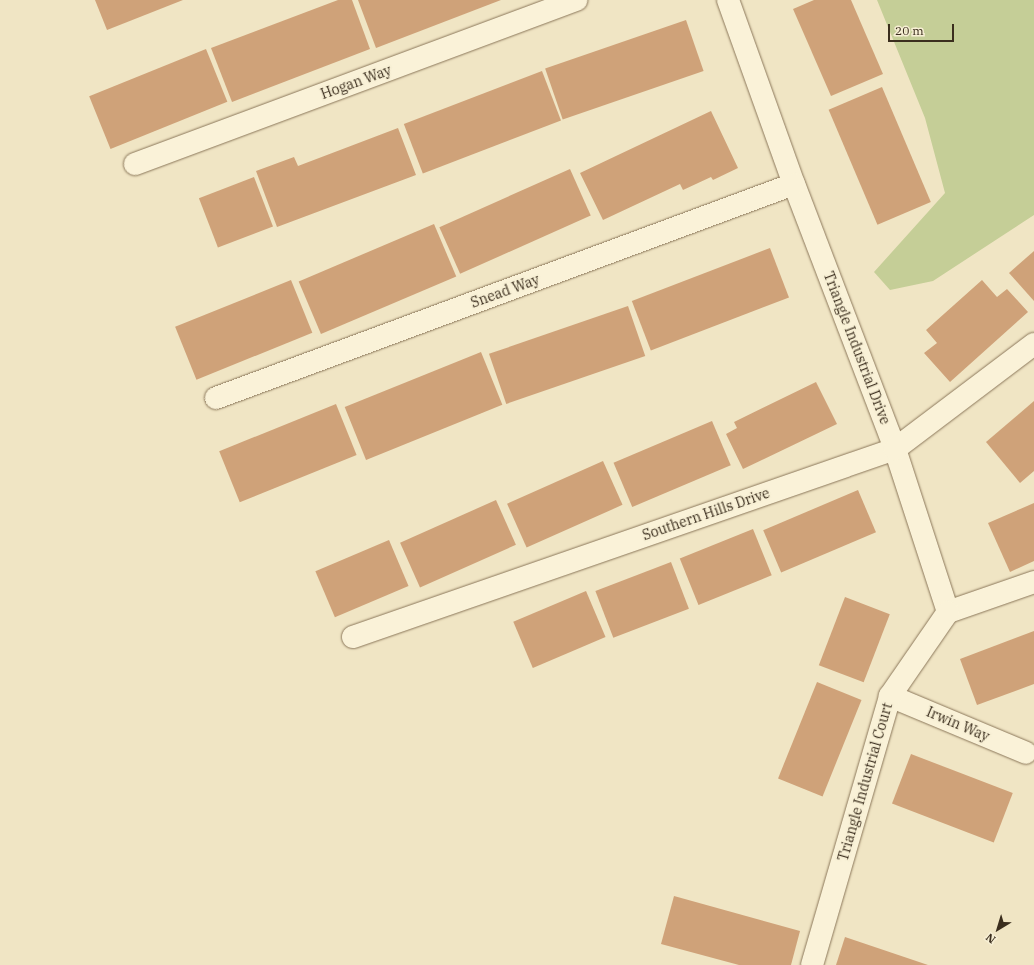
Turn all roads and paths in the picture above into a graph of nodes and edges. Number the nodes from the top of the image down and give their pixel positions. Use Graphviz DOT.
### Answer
graph roads {
  1 [pos="576,0"];
  2 [pos="728,0"];
  3 [pos="135,164"];
  4 [pos="794,184"];
  5 [pos="1034,344"];
  6 [pos="216,398"];
  7 [pos="896,449"];
  8 [pos="1034,582"];
  9 [pos="948,612"];
  10 [pos="353,637"];
  11 [pos="890,696"];
  12 [pos="1026,753"];
  13 [pos="812,965"];
  1 -- 3 [label="street, Hogan Way"];
  2 -- 4 [label="street, Triangle Industrial Drive"];
  4 -- 6 [label="street, Snead Way"];
  4 -- 7 [label="street, Triangle Industrial Drive"];
  5 -- 7 [label="street, Southern Hills Drive"];
  7 -- 9 [label="street, Triangle Industrial Drive"];
  7 -- 10 [label="street, Southern Hills Drive"];
  8 -- 9 [label="street"];
  9 -- 11 [label="street, Triangle Industrial Court"];
  11 -- 12 [label="street, Irwin Way"];
  11 -- 13 [label="street, Triangle Industrial Court"];
}
